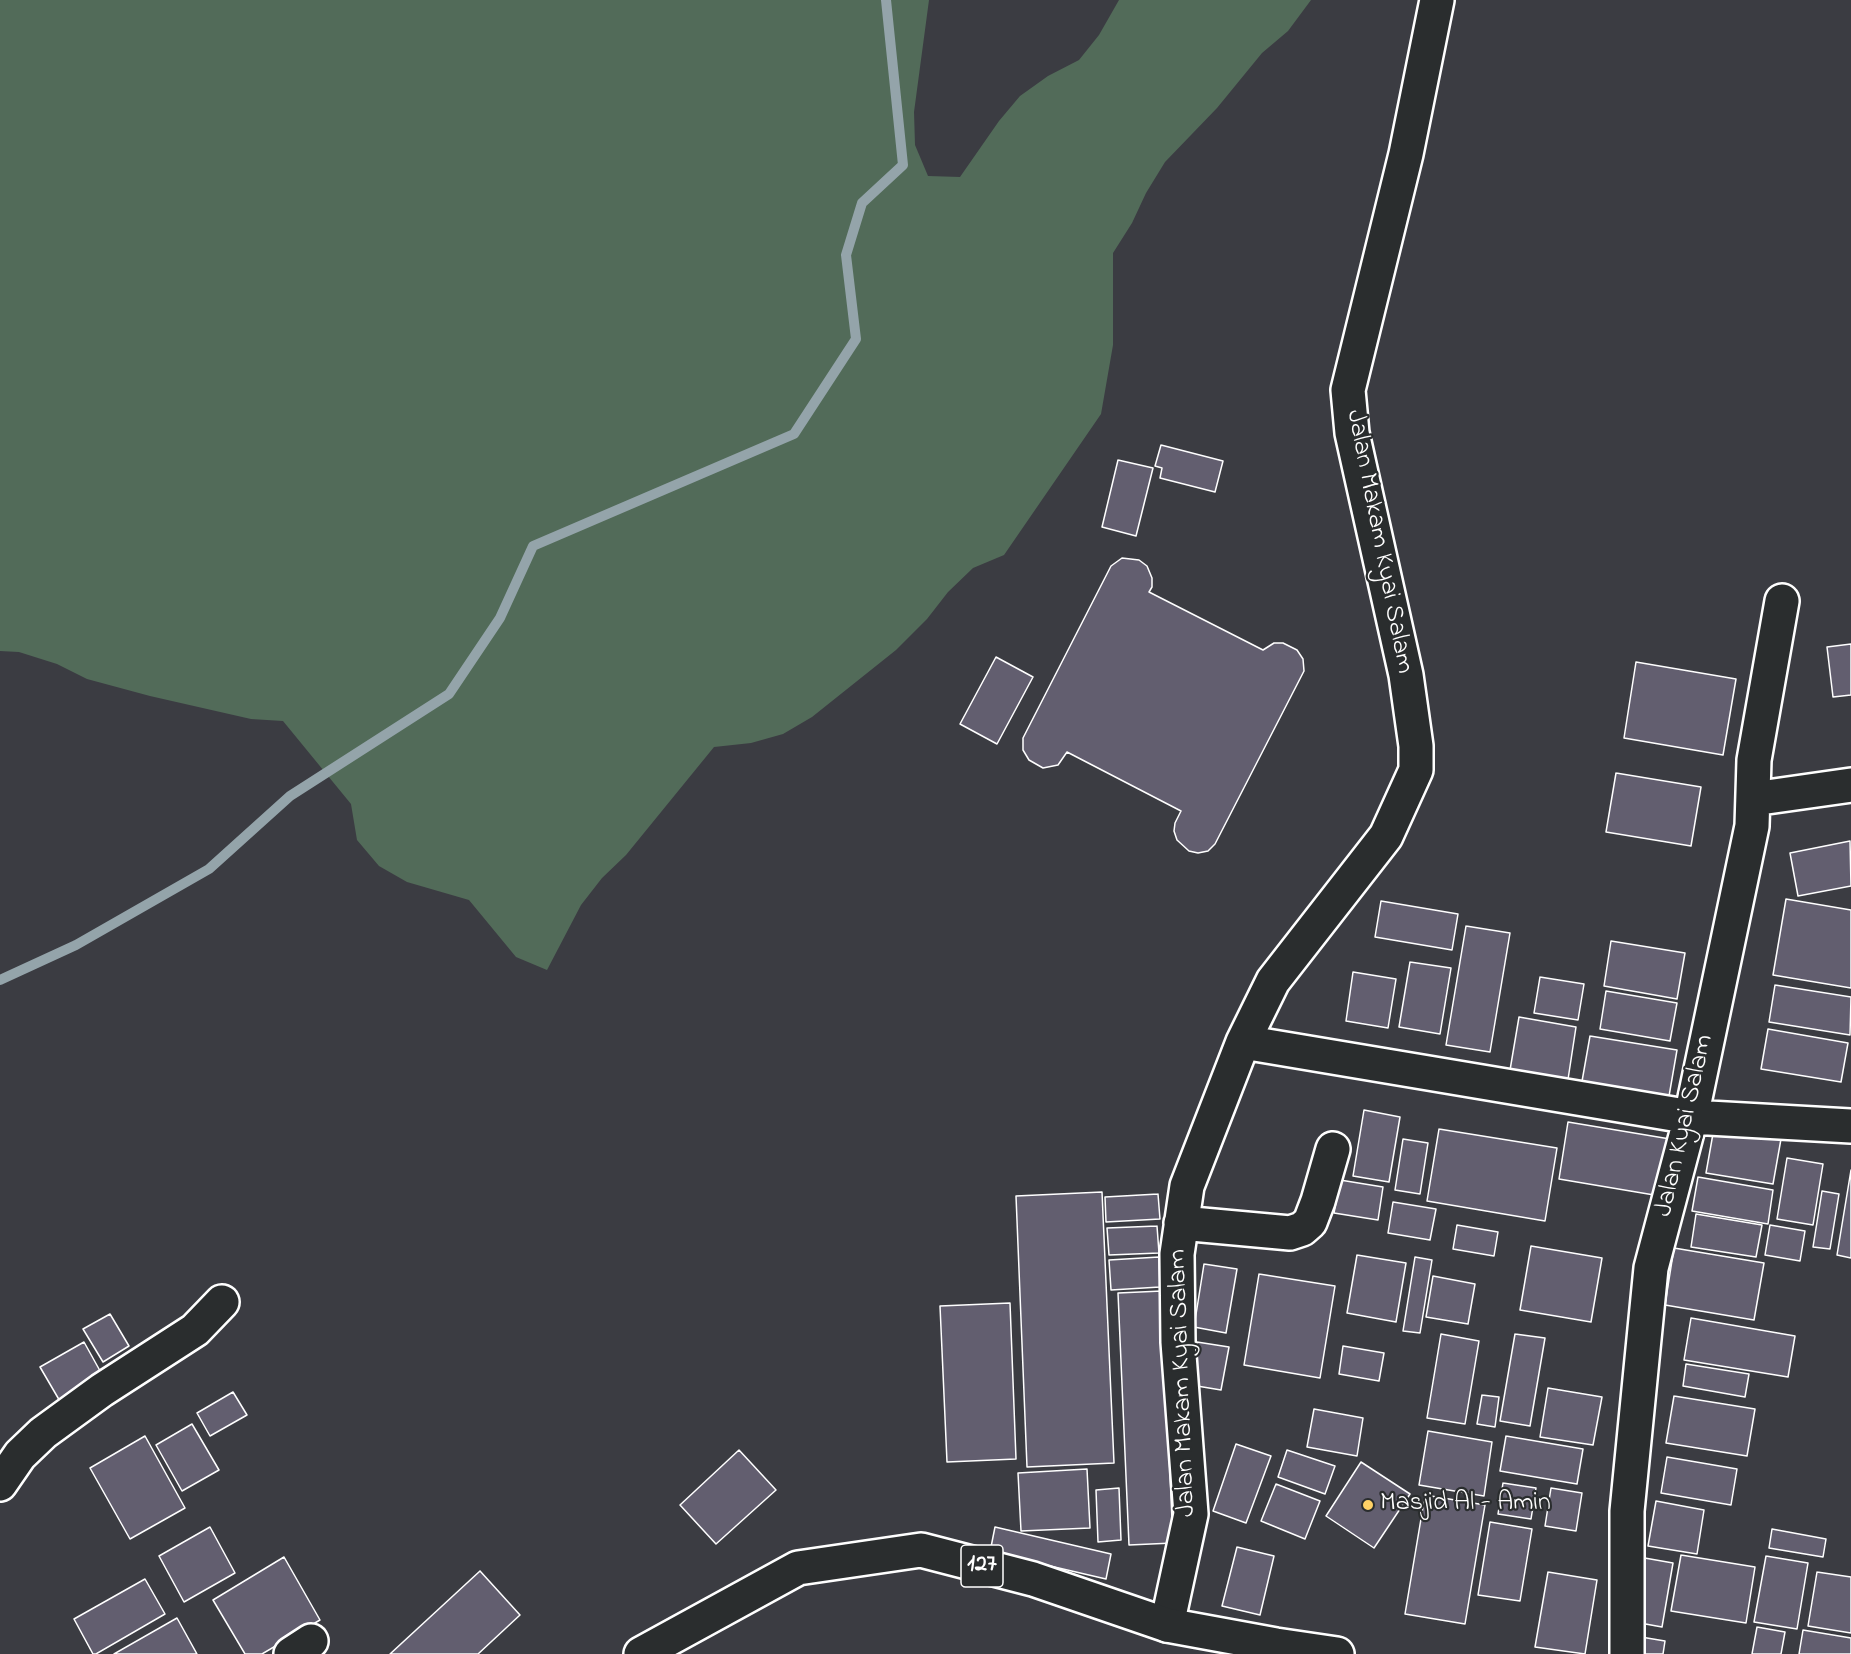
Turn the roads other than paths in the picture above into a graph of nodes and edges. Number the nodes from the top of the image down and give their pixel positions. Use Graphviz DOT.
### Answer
graph roads {
  1 [pos="1437,0"];
  2 [pos="1782,601"];
  3 [pos="1851,785"];
  4 [pos="1753,799"];
  5 [pos="1243,1042"];
  6 [pos="1691,1117"];
  7 [pos="1851,1126"];
  8 [pos="1333,1149"];
  9 [pos="1182,1223"];
  10 [pos="222,1302"];
  11 [pos="0,1484"];
  12 [pos="1167,1625"];
  13 [pos="641,1654"];
  14 [pos="1337,1654"];
  15 [pos="1627,1654"];
  1 -- 5 [label="street, Jalan Makam Kyai Salam"];
  2 -- 4 [label="street, Jalan Kyai Salam"];
  3 -- 4 [label="street"];
  4 -- 6 [label="street, Jalan Kyai Salam"];
  5 -- 6 [label="street"];
  5 -- 9 [label="street, Jalan Makam Kyai Salam"];
  6 -- 7 [label="street"];
  6 -- 15 [label="street, Jalan Kyai Salam"];
  8 -- 9 [label="street"];
  9 -- 12 [label="street, Jalan Makam Kyai Salam"];
  10 -- 11 [label="street"];
  12 -- 13 [label="street, 127"];
  12 -- 14 [label="street, 127"];
}
